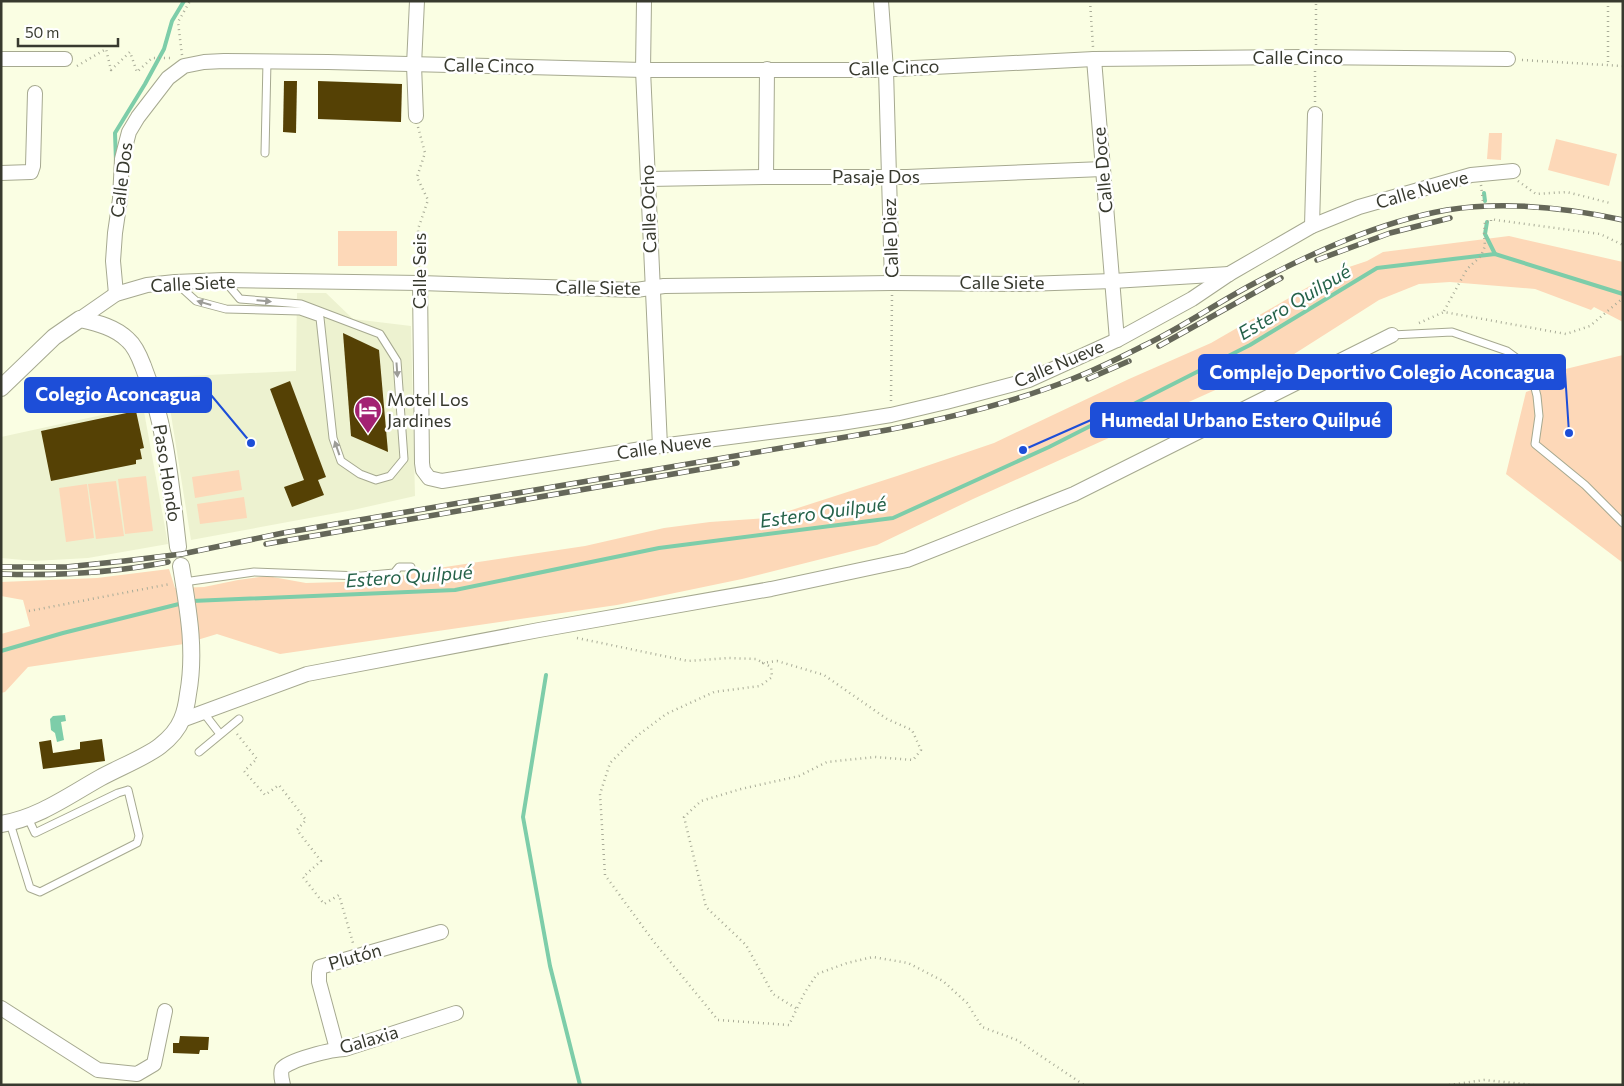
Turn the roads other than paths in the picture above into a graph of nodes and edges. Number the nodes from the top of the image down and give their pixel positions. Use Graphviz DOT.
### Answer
graph roads {
  1 [pos="417,1"];
  2 [pos="644,1"];
  3 [pos="881,1"];
  4 [pos="1,59"];
  5 [pos="65,59"];
  6 [pos="1094,59"];
  7 [pos="1508,60"];
  8 [pos="267,61"];
  9 [pos="414,65"];
  10 [pos="767,69"];
  11 [pos="643,70"];
  12 [pos="886,70"];
  13 [pos="168,78"];
  14 [pos="35,93"];
  15 [pos="1314,114"];
  16 [pos="416,116"];
  17 [pos="265,153"];
  18 [pos="1103,169"];
  19 [pos="1513,171"];
  20 [pos="1,173"];
  21 [pos="766,177"];
  22 [pos="889,178"];
  23 [pos="648,179"];
  24 [pos="1312,226"];
  25 [pos="1229,274"];
  26 [pos="223,280"];
  27 [pos="1113,281"];
  28 [pos="175,282"];
  29 [pos="420,283"];
  30 [pos="892,283"];
  31 [pos="652,288"];
  32 [pos="116,294"];
  33 [pos="80,319"];
  34 [pos="1392,334"];
  35 [pos="1117,340"];
  36 [pos="1,388"];
  37 [pos="660,446"];
  38 [pos="435,480"];
  39 [pos="1623,523"];
  40 [pos="178,547"];
  41 [pos="411,567"];
  42 [pos="182,574"];
  43 [pos="203,712"];
  44 [pos="182,720"];
  45 [pos="239,720"];
  46 [pos="220,734"];
  47 [pos="199,752"];
  48 [pos="28,818"];
  49 [pos="6,824"];
  50 [pos="441,932"];
  51 [pos="1,1008"];
  52 [pos="165,1011"];
  53 [pos="456,1013"];
  54 [pos="337,1048"];
  55 [pos="283,1085"];
  1 -- 9 [label="street"];
  2 -- 11 [label="street, Calle Ocho"];
  3 -- 12 [label="street, Calle Diez"];
  4 -- 5 [label="street"];
  6 -- 7 [label="street, Calle Cinco"];
  6 -- 12 [label="street, Calle Cinco"];
  6 -- 18 [label="street, Calle Doce"];
  8 -- 9 [label="street, Calle Cinco"];
  8 -- 13 [label="street, Calle Cinco"];
  8 -- 17 [label="lane"];
  9 -- 11 [label="street, Calle Cinco"];
  9 -- 16 [label="street"];
  10 -- 11 [label="street, Calle Cinco"];
  10 -- 12 [label="street, Calle Cinco"];
  10 -- 21 [label="street"];
  11 -- 23 [label="street, Calle Ocho"];
  12 -- 22 [label="street, Calle Diez"];
  13 -- 32 [label="street, Calle Dos"];
  14 -- 20 [label="street"];
  15 -- 24 [label="street"];
  18 -- 22 [label="street, Pasaje Dos"];
  18 -- 27 [label="street, Calle Doce"];
  19 -- 24 [label="street, Calle Nueve"];
  21 -- 22 [label="street, Pasaje Dos"];
  21 -- 23 [label="street, Pasaje Dos"];
  22 -- 30 [label="street, Calle Diez"];
  23 -- 31 [label="street, Calle Ocho"];
  24 -- 25 [label="street, Calle Nueve"];
  25 -- 27 [label="street, Calle Siete"];
  25 -- 35 [label="street, Calle Nueve"];
  26 -- 28 [label="street, Calle Siete"];
  26 -- 28 [label="lane, one-way"];
  26 -- 29 [label="street, Calle Siete"];
  27 -- 30 [label="street, Calle Siete"];
  27 -- 35 [label="street, Calle Doce"];
  28 -- 32 [label="street, Calle Siete"];
  29 -- 31 [label="street, Calle Siete"];
  29 -- 38 [label="street, Calle Seis"];
  30 -- 31 [label="street, Calle Siete"];
  31 -- 37 [label="street, Calle Ocho"];
  32 -- 33 [label="street, Calle Siete"];
  33 -- 36 [label="street, Calle Siete"];
  33 -- 40 [label="street, Paso Hondo"];
  34 -- 39 [label="lane"];
  34 -- 43 [label="street"];
  35 -- 37 [label="street, Calle Nueve"];
  37 -- 38 [label="street, Calle Nueve"];
  41 -- 42 [label="lane"];
  42 -- 44 [label="street"];
  43 -- 44 [label="street"];
  43 -- 46 [label="lane"];
  44 -- 48 [label="street"];
  45 -- 46 [label="lane"];
  46 -- 47 [label="lane"];
  48 -- 49 [label="street"];
  48 -- 49 [label="lane"];
  50 -- 54 [label="street, Plutón"];
  51 -- 52 [label="street"];
  53 -- 54 [label="street, Galaxia"];
  54 -- 55 [label="street, Galaxia"];
}
